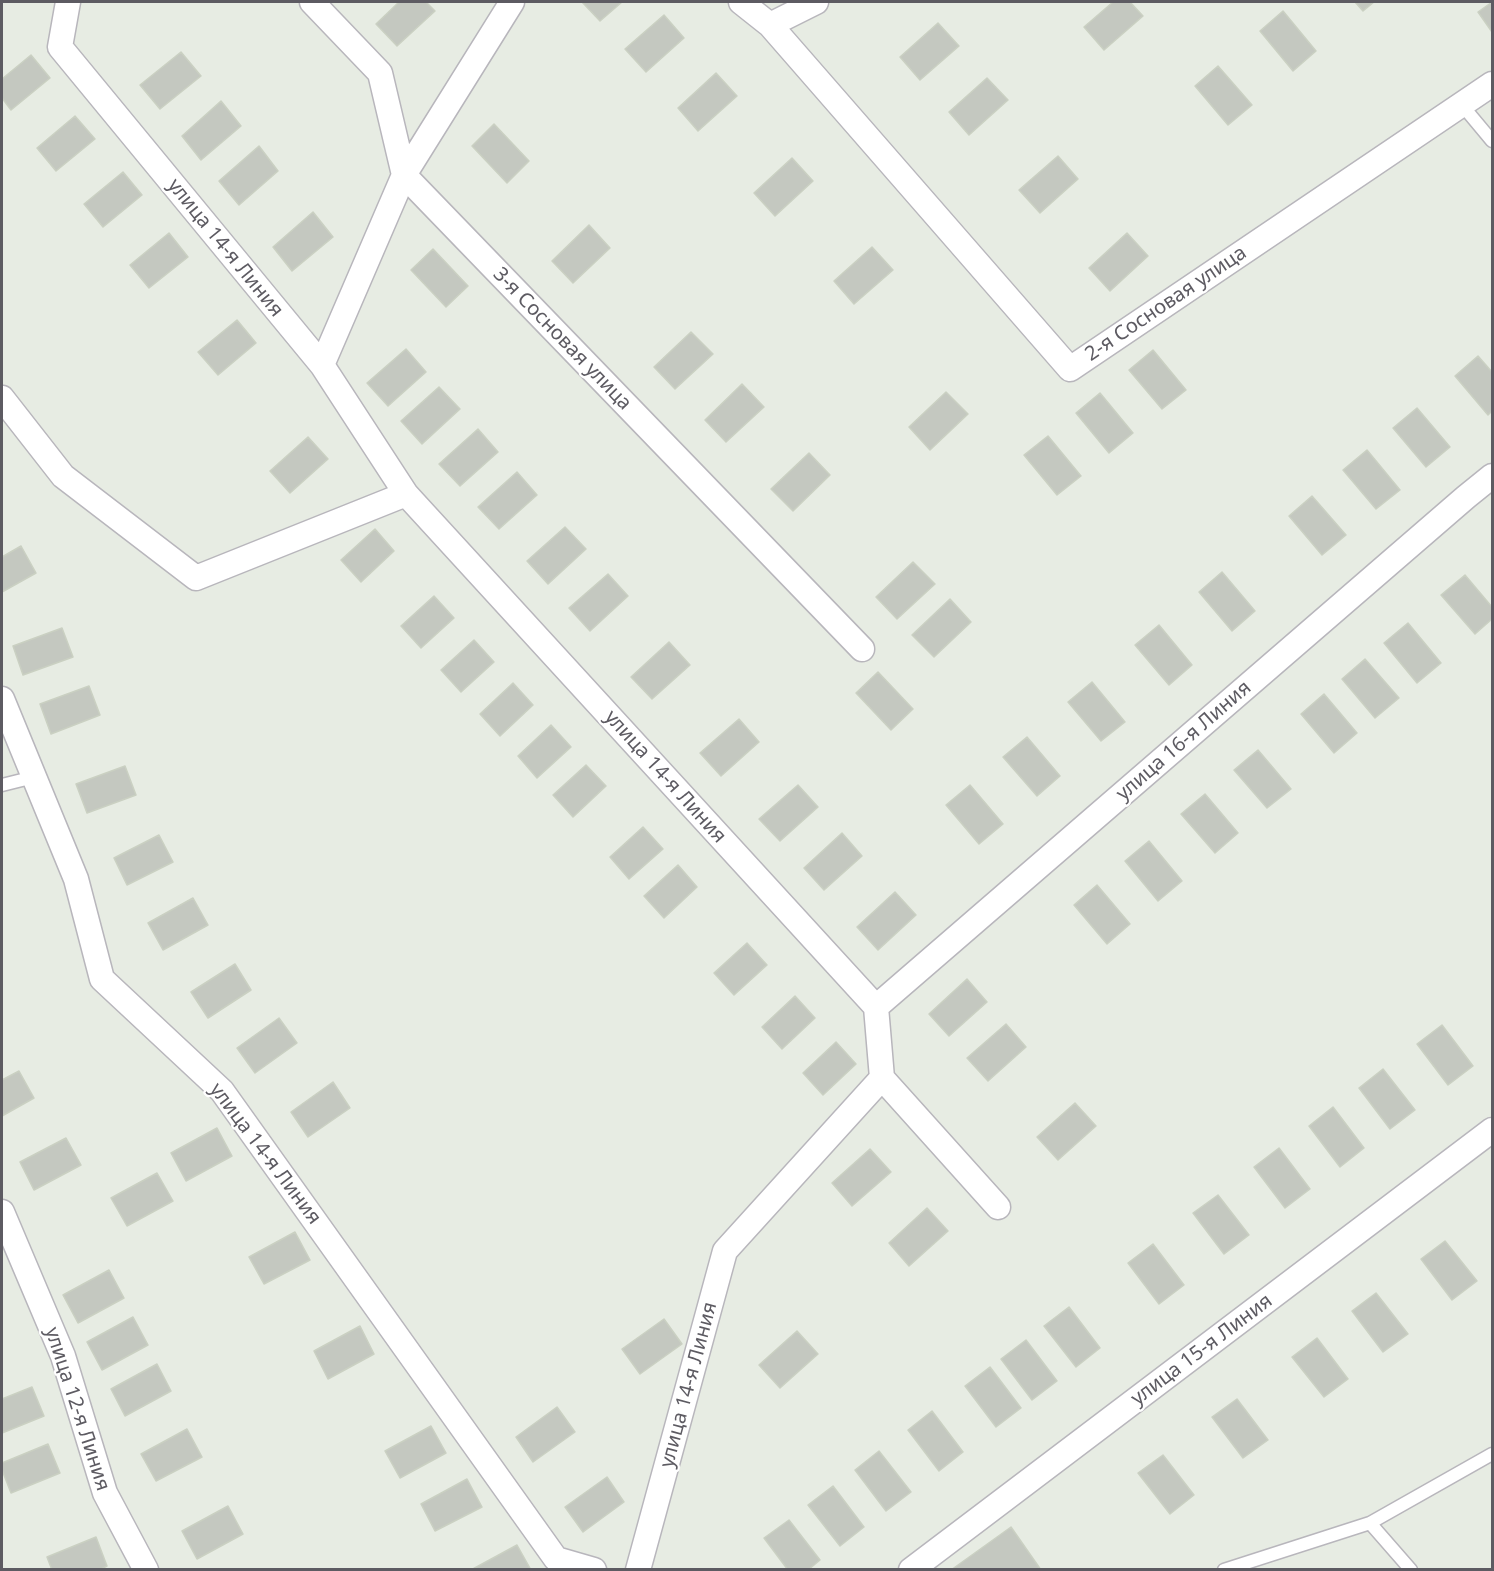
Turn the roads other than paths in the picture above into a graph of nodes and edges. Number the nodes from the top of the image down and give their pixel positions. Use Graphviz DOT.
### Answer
graph roads {
  1 [pos="68,2"];
  2 [pos="312,2"];
  3 [pos="512,2"];
  4 [pos="741,2"];
  5 [pos="816,2"];
  6 [pos="770,25"];
  7 [pos="1492,84"];
  8 [pos="1462,105"];
  9 [pos="1492,141"];
  10 [pos="404,175"];
  11 [pos="322,365"];
  12 [pos="2,398"];
  13 [pos="1492,476"];
  14 [pos="406,494"];
  15 [pos="862,649"];
  16 [pos="2,699"];
  17 [pos="34,777"];
  18 [pos="2,784"];
  19 [pos="876,1007"];
  20 [pos="882,1078"];
  21 [pos="1492,1130"];
  22 [pos="998,1207"];
  23 [pos="2,1212"];
  24 [pos="1492,1454"];
  25 [pos="1370,1523"];
  26 [pos="146,1569"];
  27 [pos="594,1569"];
  28 [pos="638,1569"];
  29 [pos="911,1569"];
  30 [pos="1224,1569"];
  31 [pos="1411,1569"];
  1 -- 11 [label="street, улица 14-я Линия"];
  2 -- 10 [label="street"];
  3 -- 10 [label="street"];
  4 -- 6 [label="street, 2-я Сосновая улица"];
  5 -- 6 [label="street"];
  6 -- 8 [label="street, 2-я Сосновая улица"];
  7 -- 8 [label="street, 2-я Сосновая улица"];
  8 -- 9 [label="lane"];
  10 -- 11 [label="street"];
  10 -- 15 [label="street, 3-я Сосновая улица"];
  11 -- 14 [label="street, улица 14-я Линия"];
  12 -- 14 [label="street"];
  13 -- 19 [label="street, улица 16-я Линия"];
  14 -- 19 [label="street, улица 14-я Линия"];
  16 -- 17 [label="street, улица 14-я Линия"];
  17 -- 18 [label="lane"];
  17 -- 27 [label="street, улица 14-я Линия"];
  19 -- 20 [label="street"];
  20 -- 22 [label="street"];
  20 -- 28 [label="street, улица 14-я Линия"];
  21 -- 29 [label="street, улица 15-я Линия"];
  23 -- 26 [label="street, улица 12-я Линия"];
  24 -- 25 [label="lane"];
  25 -- 30 [label="lane"];
  25 -- 31 [label="lane"];
}
